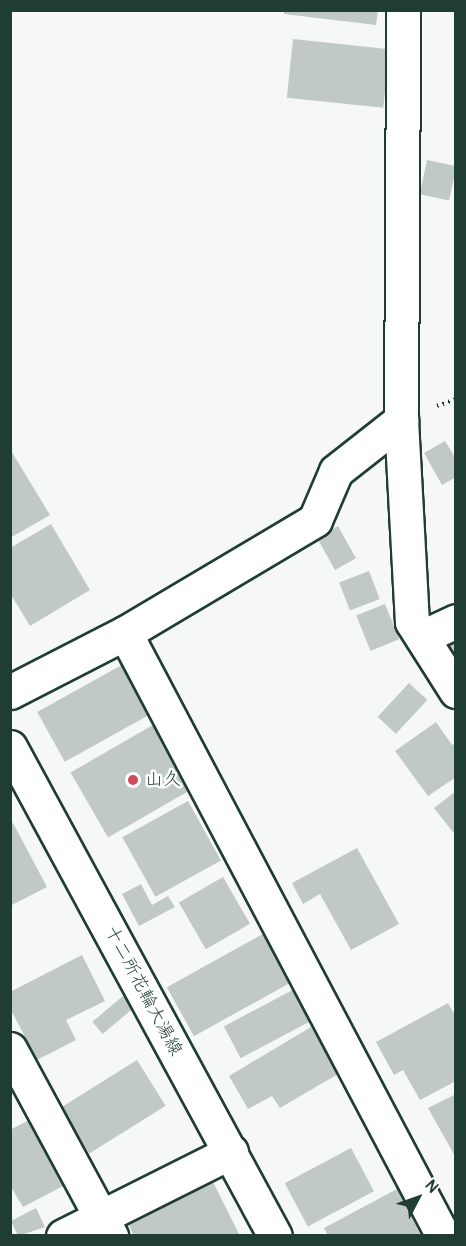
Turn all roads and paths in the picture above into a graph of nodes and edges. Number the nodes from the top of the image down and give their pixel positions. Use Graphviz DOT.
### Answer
graph roads {
  1 [pos="403,10"];
  2 [pos="401,420"];
  3 [pos="456,621"];
  4 [pos="124,633"];
  5 [pos="422,637"];
  6 [pos="456,691"];
  7 [pos="10,692"];
  8 [pos="10,747"];
  9 [pos="10,1049"];
  10 [pos="231,1152"];
  11 [pos="106,1226"];
  12 [pos="63,1236"];
  13 [pos="275,1236"];
  14 [pos="443,1236"];
  1 -- 2 [label="street"];
  2 -- 4 [label="street"];
  2 -- 5 [label="street"];
  3 -- 5 [label="street"];
  4 -- 7 [label="street"];
  4 -- 14 [label="street"];
  5 -- 6 [label="street"];
  8 -- 10 [label="street, 十二所花輪大湯線"];
  9 -- 11 [label="street"];
  10 -- 11 [label="street"];
  10 -- 13 [label="street, 十二所花輪大湯線"];
  11 -- 12 [label="street"];
}
